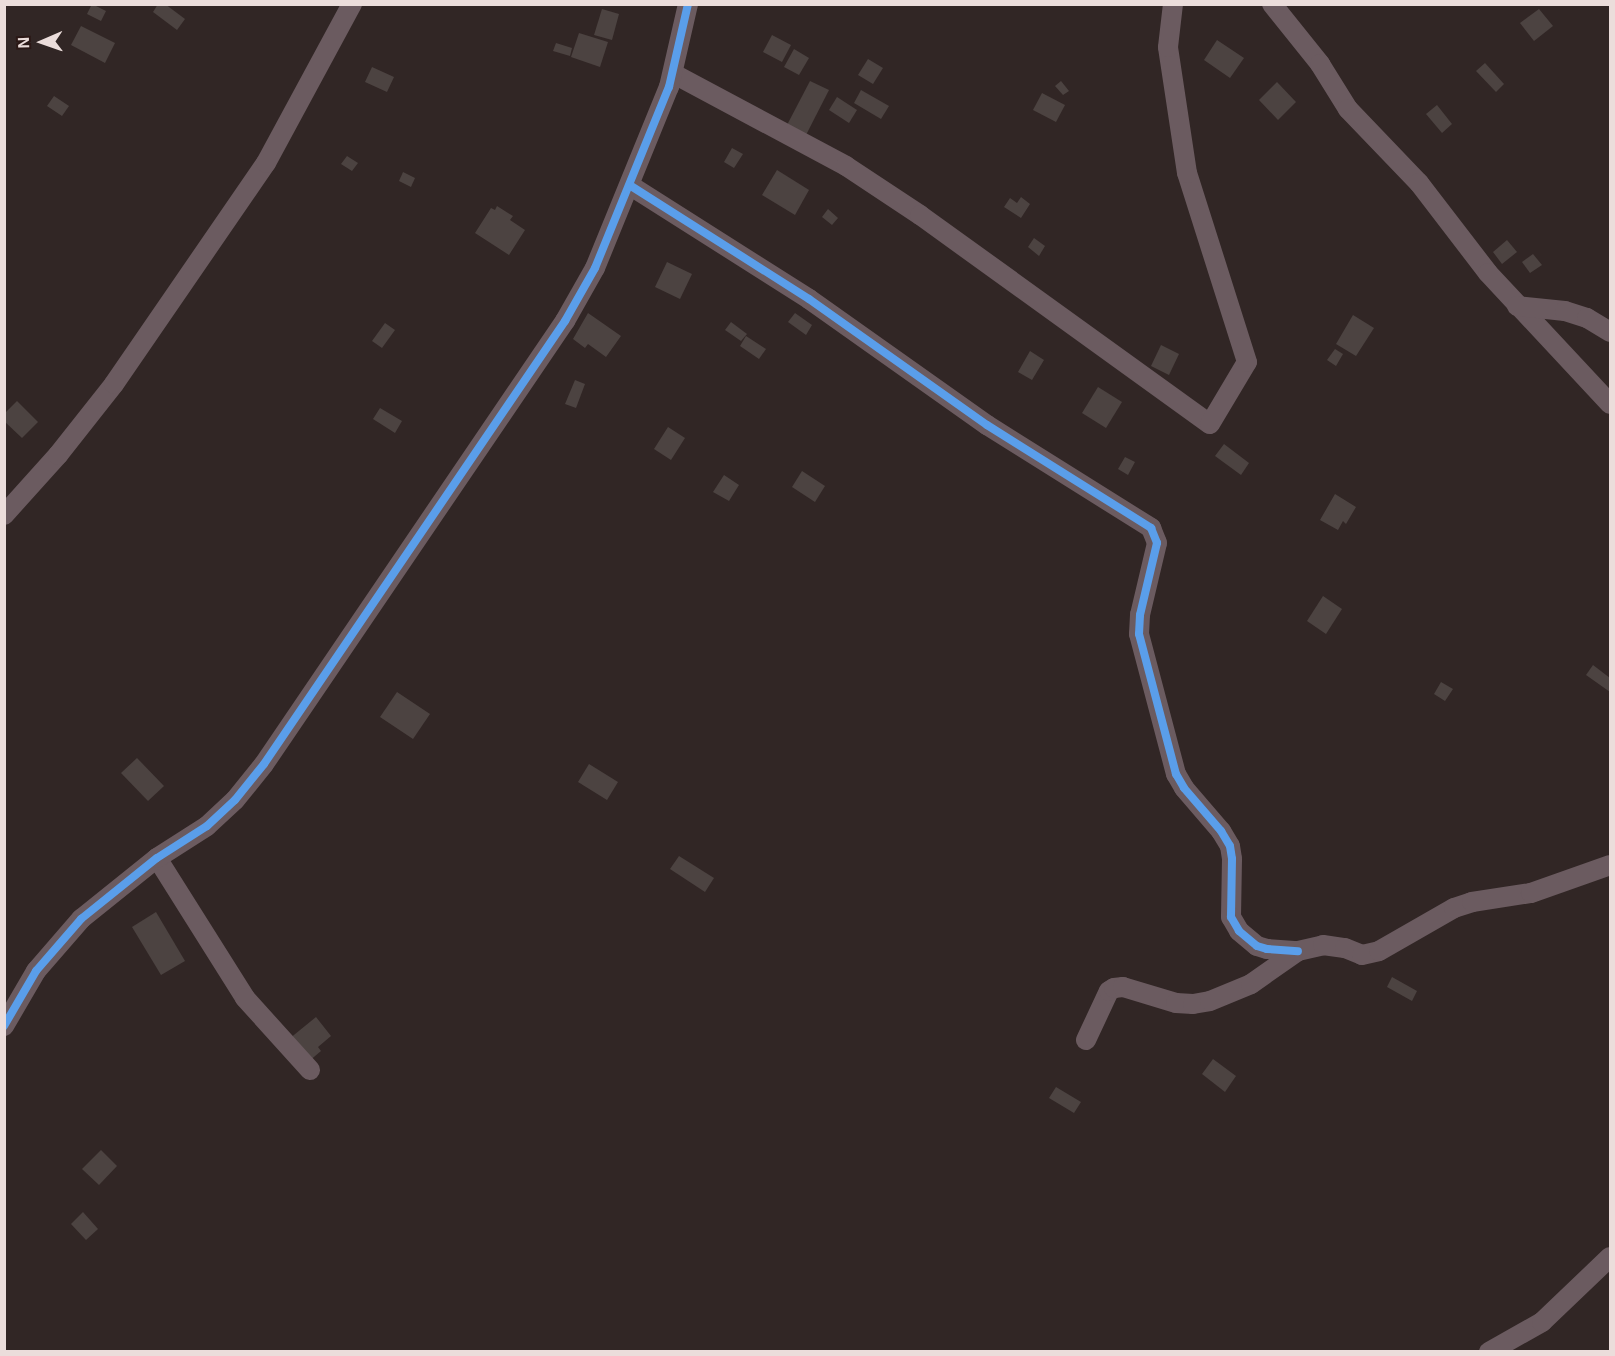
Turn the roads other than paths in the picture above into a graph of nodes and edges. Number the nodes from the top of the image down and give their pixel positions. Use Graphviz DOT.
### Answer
graph roads {
  1 [pos="352,4"];
  2 [pos="688,4"];
  3 [pos="1173,4"];
  4 [pos="1272,4"];
  5 [pos="674,74"];
  6 [pos="631,186"];
  7 [pos="1517,306"];
  8 [pos="1611,332"];
  9 [pos="1611,404"];
  10 [pos="4,515"];
  11 [pos="157,858"];
  12 [pos="1611,865"];
  13 [pos="1298,951"];
  14 [pos="4,1026"];
  15 [pos="1086,1040"];
  16 [pos="310,1070"];
  17 [pos="1611,1257"];
  18 [pos="1489,1352"];
  1 -- 10 [label="street"];
  2 -- 5 [label="street"];
  3 -- 5 [label="street"];
  4 -- 7 [label="street"];
  5 -- 6 [label="street"];
  6 -- 11 [label="street"];
  6 -- 13 [label="street"];
  7 -- 8 [label="street"];
  7 -- 9 [label="street"];
  11 -- 14 [label="street"];
  11 -- 16 [label="street"];
  12 -- 13 [label="street"];
  13 -- 15 [label="street"];
  17 -- 18 [label="street"];
}
